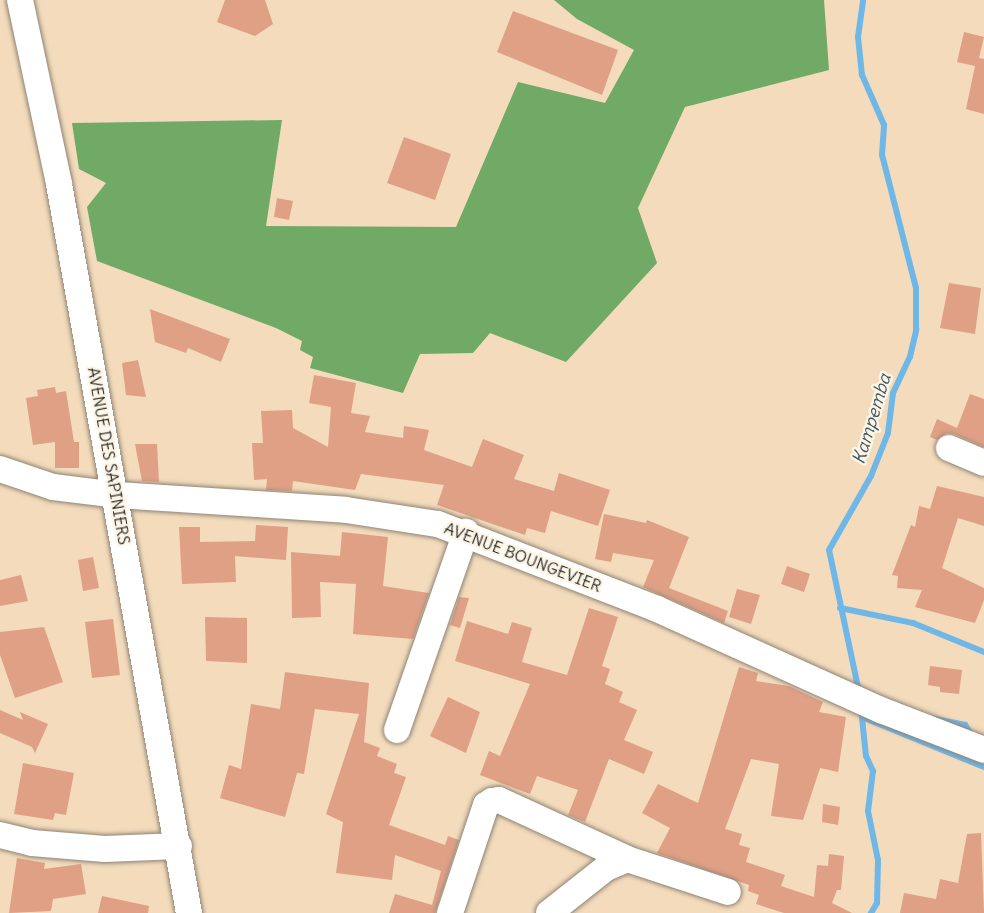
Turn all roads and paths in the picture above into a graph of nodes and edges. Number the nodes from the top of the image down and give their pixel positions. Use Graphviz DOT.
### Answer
graph roads {
  1 [pos="20,0"];
  2 [pos="0,16"];
  3 [pos="24,26"];
  4 [pos="949,448"];
  5 [pos="984,463"];
  6 [pos="0,468"];
  7 [pos="117,495"];
  8 [pos="466,532"];
  9 [pos="397,730"];
  10 [pos="984,750"];
  11 [pos="0,835"];
  12 [pos="178,846"];
  13 [pos="627,859"];
  14 [pos="728,892"];
  15 [pos="189,913"];
  16 [pos="450,913"];
  17 [pos="549,913"];
  1 -- 3 [label="street, AVENUE DES SAPINIERS"];
  2 -- 3 [label="street"];
  3 -- 7 [label="street, AVENUE DES SAPINIERS"];
  4 -- 5 [label="street"];
  6 -- 7 [label="street, AVENUE BOUNGEVIER"];
  7 -- 8 [label="street, AVENUE BOUNGEVIER"];
  7 -- 12 [label="street, AVENUE DES SAPINIERS"];
  8 -- 9 [label="street"];
  8 -- 10 [label="street, AVENUE BOUNGEVIER"];
  11 -- 12 [label="street"];
  12 -- 15 [label="street, AVENUE DES SAPINIERS"];
  13 -- 14 [label="street"];
  13 -- 16 [label="street"];
  13 -- 17 [label="street"];
}
